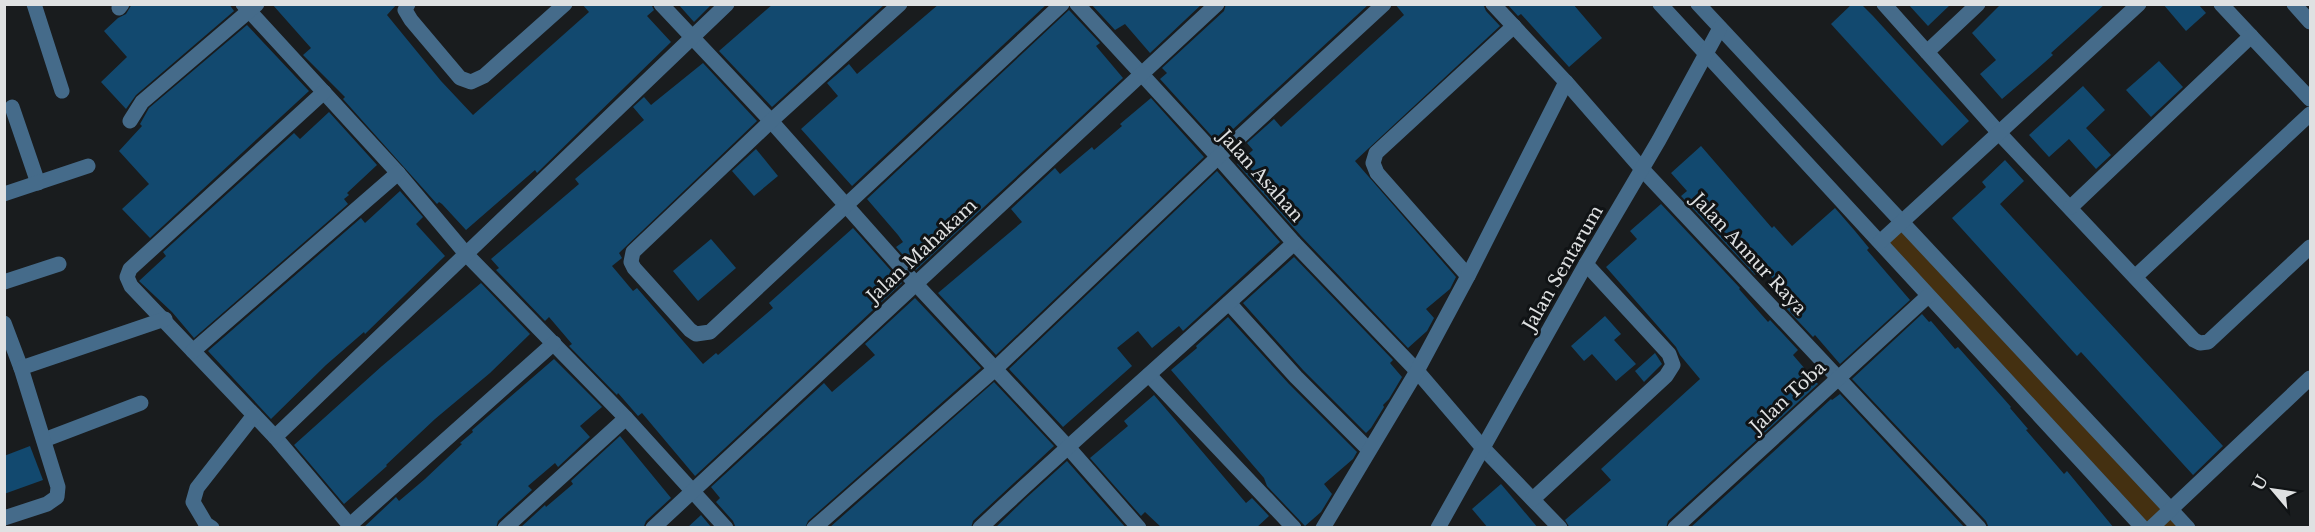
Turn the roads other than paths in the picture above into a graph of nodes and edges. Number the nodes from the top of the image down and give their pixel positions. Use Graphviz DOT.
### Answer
graph roads {
  1 [pos="34,4"];
  2 [pos="408,4"];
  3 [pos="565,4"];
  4 [pos="661,4"];
  5 [pos="727,4"];
  6 [pos="900,4"];
  7 [pos="1062,4"];
  8 [pos="1077,4"];
  9 [pos="1217,4"];
  10 [pos="1384,4"];
  11 [pos="1493,4"];
  12 [pos="1660,4"];
  13 [pos="1698,4"];
  14 [pos="1884,4"];
  15 [pos="1978,4"];
  16 [pos="2139,4"];
  17 [pos="2295,5"];
  18 [pos="2225,6"];
  19 [pos="250,7"];
  20 [pos="2310,22"];
  21 [pos="1514,27"];
  22 [pos="1720,28"];
  23 [pos="2251,36"];
  24 [pos="692,37"];
  25 [pos="1927,52"];
  26 [pos="1706,56"];
  27 [pos="1142,75"];
  28 [pos="1566,82"];
  29 [pos="62,91"];
  30 [pos="324,92"];
  31 [pos="2310,99"];
  32 [pos="12,107"];
  33 [pos="2310,114"];
  34 [pos="130,120"];
  35 [pos="771,120"];
  36 [pos="2000,134"];
  37 [pos="1218,157"];
  38 [pos="88,166"];
  39 [pos="1642,169"];
  40 [pos="398,173"];
  41 [pos="38,183"];
  42 [pos="4,194"];
  43 [pos="846,205"];
  44 [pos="2071,207"];
  45 [pos="1902,223"];
  46 [pos="1881,242"];
  47 [pos="1294,243"];
  48 [pos="2310,247"];
  49 [pos="467,255"];
  50 [pos="59,264"];
  51 [pos="1586,264"];
  52 [pos="1468,276"];
  53 [pos="2135,277"];
  54 [pos="4,282"];
  55 [pos="915,283"];
  56 [pos="1928,296"];
  57 [pos="1230,303"];
  58 [pos="165,319"];
  59 [pos="4,323"];
  60 [pos="554,343"];
  61 [pos="193,351"];
  62 [pos="21,368"];
  63 [pos="996,369"];
  64 [pos="1417,371"];
  65 [pos="1149,375"];
  66 [pos="1838,377"];
  67 [pos="2310,378"];
  68 [pos="141,403"];
  69 [pos="254,415"];
  70 [pos="626,418"];
  71 [pos="275,437"];
  72 [pos="44,440"];
  73 [pos="1067,446"];
  74 [pos="1484,448"];
  75 [pos="1368,449"];
  76 [pos="692,492"];
  77 [pos="1533,499"];
  78 [pos="2170,509"];
  79 [pos="4,518"];
  80 [pos="351,526"];
  81 [pos="1135,526"];
  82 [pos="212,528"];
  83 [pos="505,528"];
  84 [pos="653,528"];
  85 [pos="726,528"];
  86 [pos="814,528"];
  87 [pos="980,528"];
  88 [pos="1294,528"];
  89 [pos="1323,528"];
  90 [pos="1438,528"];
  91 [pos="1560,528"];
  92 [pos="1675,528"];
  93 [pos="1979,528"];
  94 [pos="2143,528"];
  95 [pos="2151,528"];
  96 [pos="2188,528"];
  1 -- 29 [label="street"];
  2 -- 3 [label="street"];
  4 -- 24 [label="street"];
  5 -- 24 [label="street"];
  6 -- 35 [label="street"];
  7 -- 43 [label="street"];
  8 -- 27 [label="street, Jalan Asahan"];
  9 -- 27 [label="street, Jalan Mahakam"];
  10 -- 37 [label="street"];
  11 -- 21 [label="street, Jalan Annur Raya"];
  12 -- 26 [label="street"];
  13 -- 22 [label="street"];
  14 -- 25 [label="street"];
  15 -- 25 [label="street"];
  16 -- 36 [label="street"];
  17 -- 20 [label="street"];
  18 -- 23 [label="street"];
  19 -- 30 [label="street"];
  19 -- 34 [label="street"];
  21 -- 28 [label="street, Jalan Annur Raya"];
  21 -- 52 [label="street"];
  22 -- 26 [label="street, Jalan Sentarum"];
  22 -- 45 [label="street"];
  23 -- 31 [label="street"];
  23 -- 44 [label="street"];
  24 -- 35 [label="street"];
  24 -- 49 [label="street"];
  25 -- 36 [label="street"];
  26 -- 39 [label="street, Jalan Sentarum"];
  26 -- 46 [label="street"];
  27 -- 37 [label="street, Jalan Asahan"];
  27 -- 55 [label="street, Jalan Mahakam"];
  28 -- 39 [label="street, Jalan Annur Raya"];
  28 -- 52 [label="street"];
  30 -- 40 [label="street"];
  30 -- 58 [label="street"];
  32 -- 41 [label="street"];
  33 -- 53 [label="street"];
  35 -- 43 [label="street"];
  35 -- 43 [label="street"];
  36 -- 44 [label="street"];
  36 -- 45 [label="street"];
  37 -- 47 [label="street, Jalan Asahan"];
  37 -- 63 [label="street"];
  38 -- 41 [label="street"];
  39 -- 51 [label="street, Jalan Sentarum"];
  39 -- 66 [label="street, Jalan Annur Raya"];
  40 -- 49 [label="street"];
  40 -- 61 [label="street"];
  41 -- 42 [label="street"];
  43 -- 55 [label="street"];
  44 -- 53 [label="street"];
  45 -- 46 [label="street"];
  45 -- 78 [label="street"];
  46 -- 56 [label="street"];
  47 -- 57 [label="street"];
  47 -- 64 [label="street, Jalan Asahan"];
  48 -- 53 [label="street"];
  49 -- 60 [label="street"];
  49 -- 71 [label="street"];
  50 -- 54 [label="street"];
  51 -- 74 [label="street, Jalan Sentarum"];
  51 -- 77 [label="street"];
  52 -- 64 [label="street"];
  55 -- 63 [label="street"];
  55 -- 76 [label="street, Jalan Mahakam"];
  56 -- 66 [label="street, Jalan Toba"];
  56 -- 94 [label="street"];
  57 -- 65 [label="street"];
  57 -- 75 [label="street"];
  58 -- 61 [label="street"];
  58 -- 62 [label="street"];
  59 -- 62 [label="street"];
  60 -- 70 [label="street"];
  60 -- 80 [label="street"];
  61 -- 69 [label="street"];
  62 -- 72 [label="street"];
  63 -- 73 [label="street"];
  63 -- 86 [label="street"];
  64 -- 74 [label="street, Jalan Asahan"];
  64 -- 75 [label="street"];
  65 -- 73 [label="street"];
  65 -- 88 [label="street"];
  66 -- 92 [label="street, Jalan Toba"];
  66 -- 93 [label="street, Jalan Annur Raya"];
  67 -- 78 [label="street"];
  68 -- 72 [label="street"];
  69 -- 71 [label="street"];
  69 -- 82 [label="street"];
  70 -- 76 [label="street"];
  70 -- 83 [label="street"];
  71 -- 80 [label="street"];
  72 -- 79 [label="street"];
  73 -- 81 [label="street"];
  73 -- 87 [label="street"];
  74 -- 77 [label="street, Jalan Asahan"];
  74 -- 90 [label="street, Jalan Sentarum"];
  75 -- 89 [label="street"];
  76 -- 84 [label="street, Jalan Mahakam"];
  76 -- 85 [label="street"];
  77 -- 91 [label="street, Jalan Asahan"];
  78 -- 95 [label="street"];
  78 -- 96 [label="street"];
}
